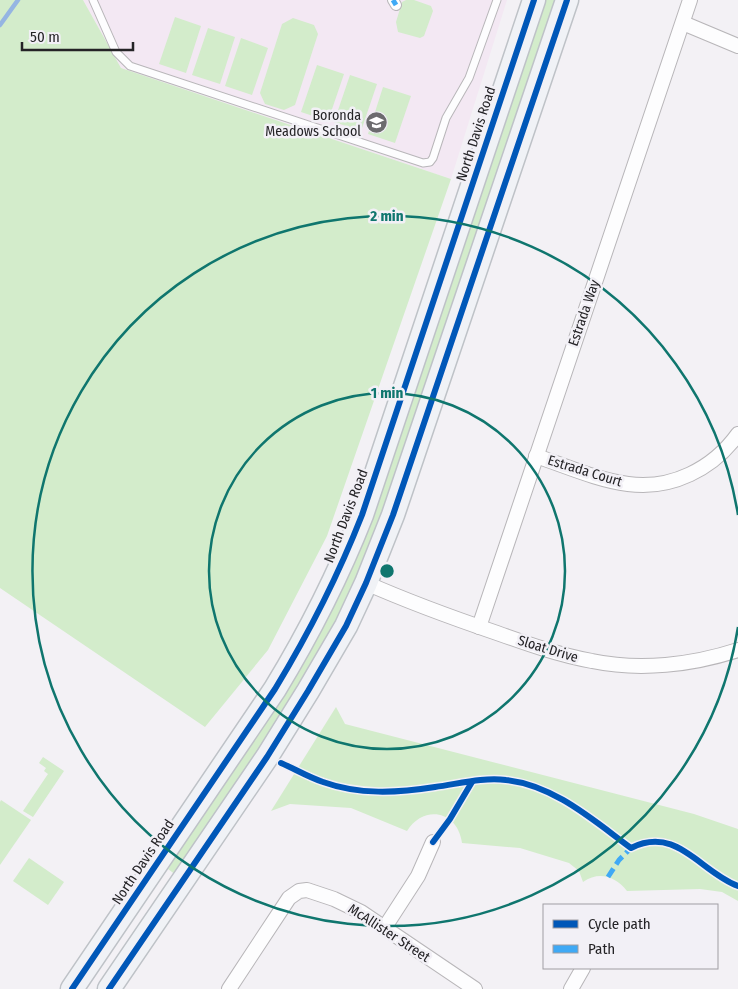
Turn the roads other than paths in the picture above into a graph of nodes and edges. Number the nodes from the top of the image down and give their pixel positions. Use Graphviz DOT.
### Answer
graph roads {
  1 [pos="93,0"];
  2 [pos="497,0"];
  3 [pos="534,0"];
  4 [pos="567,0"];
  5 [pos="690,0"];
  6 [pos="683,23"];
  7 [pos="738,46"];
  8 [pos="738,434"];
  9 [pos="536,456"];
  10 [pos="366,583"];
  11 [pos="479,627"];
  12 [pos="738,650"];
  13 [pos="433,842"];
  14 [pos="385,927"];
  15 [pos="582,969"];
  16 [pos="72,989"];
  17 [pos="109,989"];
  18 [pos="229,989"];
  19 [pos="475,989"];
  20 [pos="571,989"];
  1 -- 2 [label="lane"];
  3 -- 16 [label="highway, North Davis Road"];
  4 -- 10 [label="highway"];
  5 -- 6 [label="street, Estrada Way"];
  6 -- 7 [label="street"];
  6 -- 9 [label="street, Estrada Way"];
  8 -- 9 [label="street, Estrada Court"];
  9 -- 11 [label="street, Estrada Way"];
  10 -- 11 [label="street, Sloat Drive"];
  10 -- 17 [label="highway"];
  11 -- 12 [label="street, Sloat Drive"];
  13 -- 14 [label="street"];
  14 -- 18 [label="street, McAllister Street"];
  14 -- 19 [label="street, McAllister Street"];
  15 -- 20 [label="street"];
}
